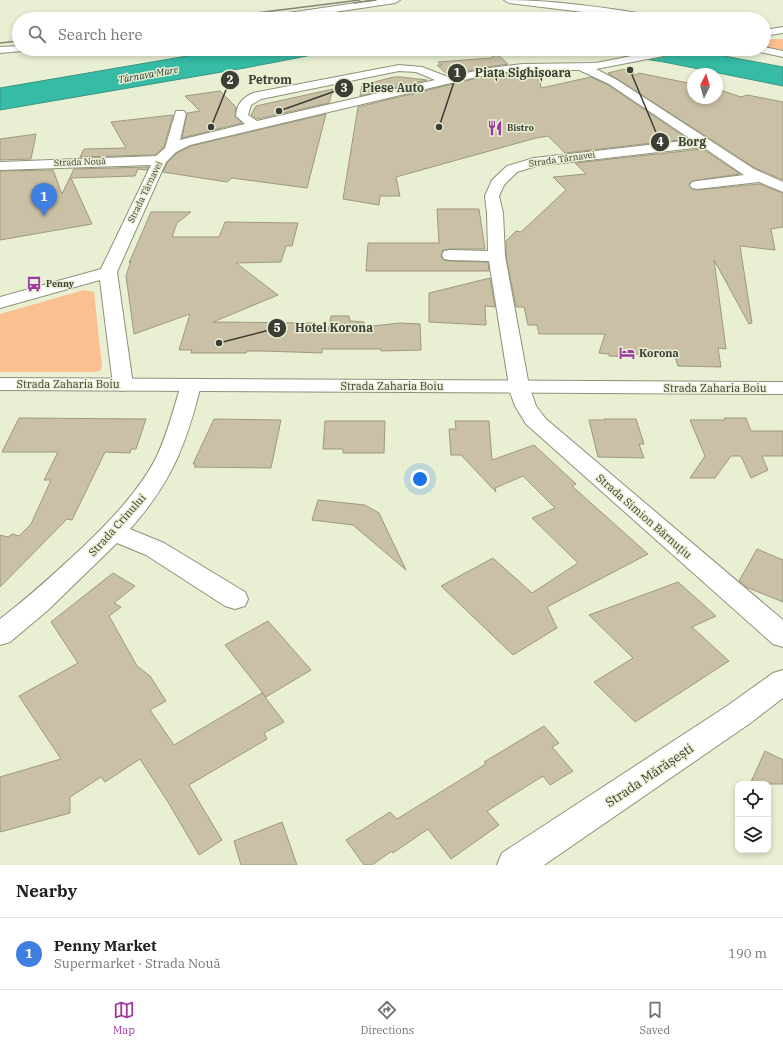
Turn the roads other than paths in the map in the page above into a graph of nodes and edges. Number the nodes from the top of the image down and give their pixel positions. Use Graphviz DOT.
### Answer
graph roads {
  1 [pos="395,0"];
  2 [pos="509,0"];
  3 [pos="629,4"];
  4 [pos="313,12"];
  5 [pos="612,12"];
  6 [pos="643,12"];
  7 [pos="781,30"];
  8 [pos="771,32"];
  9 [pos="12,49"];
  10 [pos="0,50"];
  11 [pos="771,52"];
  12 [pos="783,54"];
  13 [pos="648,56"];
  14 [pos="582,67"];
  15 [pos="445,80"];
  16 [pos="180,114"];
  17 [pos="254,126"];
  18 [pos="706,143"];
  19 [pos="171,149"];
  20 [pos="160,160"];
  21 [pos="0,166"];
  22 [pos="759,178"];
  23 [pos="697,185"];
  24 [pos="783,188"];
  25 [pos="450,255"];
  26 [pos="497,256"];
  27 [pos="108,272"];
  28 [pos="0,303"];
  29 [pos="0,384"];
  30 [pos="123,385"];
  31 [pos="191,385"];
  32 [pos="518,386"];
  33 [pos="783,388"];
  34 [pos="114,532"];
  35 [pos="235,599"];
  36 [pos="0,634"];
  37 [pos="783,636"];
  38 [pos="783,682"];
  39 [pos="514,865"];
  1 -- 4 [label="main road"];
  2 -- 5 [label="main road"];
  3 -- 6 [label="main road"];
  7 -- 8 [label="main road"];
  9 -- 10 [label="main road"];
  11 -- 12 [label="main road"];
  13 -- 14 [label="main road, Strada Târnavei"];
  14 -- 15 [label="main road, Strada Târnavei"];
  14 -- 18 [label="main road, Strada Târnavei"];
  15 -- 17 [label="main road, Strada Târnavei"];
  15 -- 17 [label="main road"];
  16 -- 19 [label="main road"];
  17 -- 19 [label="main road, Strada Târnavei"];
  18 -- 22 [label="main road, Strada Târnavei"];
  18 -- 26 [label="main road, Strada Târnavei"];
  19 -- 20 [label="main road, Strada Târnavei"];
  20 -- 21 [label="main road, Strada Nouă"];
  20 -- 27 [label="main road, Strada Târnavei"];
  22 -- 23 [label="main road"];
  22 -- 24 [label="main road, Strada Târnavei"];
  25 -- 26 [label="main road"];
  26 -- 32 [label="main road, Strada Târnavei"];
  27 -- 28 [label="main road"];
  27 -- 30 [label="main road"];
  29 -- 30 [label="main road, Strada Zaharia Boiu"];
  30 -- 31 [label="main road, Strada Zaharia Boiu"];
  31 -- 32 [label="main road, Strada Zaharia Boiu"];
  31 -- 34 [label="main road, Strada Crinului"];
  32 -- 33 [label="main road, Strada Zaharia Boiu"];
  32 -- 37 [label="main road, Strada Simion Bărnuțiu"];
  34 -- 35 [label="main road"];
  34 -- 36 [label="main road, Strada Crinului"];
  38 -- 39 [label="main road, Strada Mărășești"];
}
